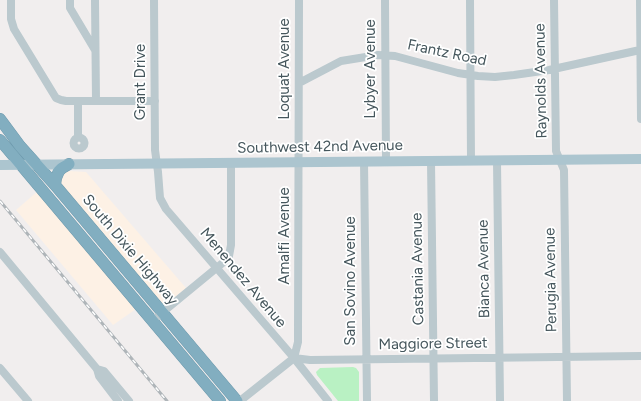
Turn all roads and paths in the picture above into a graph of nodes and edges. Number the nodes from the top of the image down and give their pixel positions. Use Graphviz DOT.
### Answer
graph roads {
  1 [pos="11,0"];
  2 [pos="70,0"];
  3 [pos="95,0"];
  4 [pos="154,0"];
  5 [pos="300,0"];
  6 [pos="385,0"];
  7 [pos="470,0"];
  8 [pos="554,0"];
  9 [pos="640,0"];
  10 [pos="96,23"];
  11 [pos="82,28"];
  12 [pos="640,50"];
  13 [pos="96,51"];
  14 [pos="385,54"];
  15 [pos="556,69"];
  16 [pos="471,75"];
  17 [pos="299,83"];
  18 [pos="78,101"];
  19 [pos="96,101"];
  20 [pos="155,101"];
  21 [pos="0,119"];
  22 [pos="641,119"];
  23 [pos="78,137"];
  24 [pos="0,140"];
  25 [pos="641,159"];
  26 [pos="560,160"];
  27 [pos="386,161"];
  28 [pos="431,161"];
  29 [pos="471,161"];
  30 [pos="497,161"];
  31 [pos="299,162"];
  32 [pos="364,162"];
  33 [pos="231,163"];
  34 [pos="0,164"];
  35 [pos="21,164"];
  36 [pos="36,164"];
  37 [pos="69,164"];
  38 [pos="156,164"];
  39 [pos="55,185"];
  40 [pos="0,252"];
  41 [pos="217,268"];
  42 [pos="163,313"];
  43 [pos="152,321"];
  44 [pos="566,356"];
  45 [pos="641,356"];
  46 [pos="500,357"];
  47 [pos="294,358"];
  48 [pos="366,358"];
  49 [pos="433,358"];
  50 [pos="0,368"];
  51 [pos="97,369"];
  52 [pos="28,401"];
  53 [pos="118,401"];
  54 [pos="129,401"];
  55 [pos="220,401"];
  56 [pos="237,401"];
  57 [pos="240,401"];
  58 [pos="328,401"];
  59 [pos="367,401"];
  60 [pos="434,401"];
  61 [pos="500,401"];
  62 [pos="567,401"];
  1 -- 18 [label="street"];
  2 -- 11 [label="street"];
  3 -- 10 [label="street"];
  4 -- 20 [label="street, Grant Drive"];
  5 -- 17 [label="street, Loquat Avenue"];
  6 -- 14 [label="street, Lybyer Avenue"];
  7 -- 16 [label="street"];
  8 -- 15 [label="street, Raynolds Avenue"];
  9 -- 12 [label="street"];
  10 -- 11 [label="street"];
  10 -- 13 [label="street"];
  11 -- 13 [label="street"];
  12 -- 15 [label="street, Frantz Road"];
  12 -- 22 [label="street"];
  13 -- 19 [label="street"];
  14 -- 16 [label="street, Frantz Road"];
  14 -- 17 [label="street, Frantz Road"];
  14 -- 27 [label="street, Lybyer Avenue"];
  15 -- 16 [label="street, Frantz Road"];
  15 -- 26 [label="street, Raynolds Avenue"];
  16 -- 29 [label="street"];
  17 -- 31 [label="street, Loquat Avenue"];
  18 -- 19 [label="street"];
  18 -- 23 [label="street"];
  19 -- 20 [label="street"];
  20 -- 38 [label="street, Grant Drive"];
  21 -- 36 [label="highway, South Dixie Highway"];
  24 -- 35 [label="highway, South Dixie Highway"];
  25 -- 26 [label="main road, Southwest 42nd Avenue"];
  26 -- 30 [label="main road, Southwest 42nd Avenue"];
  26 -- 44 [label="street, Perugia Avenue"];
  27 -- 28 [label="main road, Southwest 42nd Avenue"];
  27 -- 32 [label="main road, Southwest 42nd Avenue"];
  28 -- 29 [label="main road, Southwest 42nd Avenue"];
  28 -- 49 [label="street, Castania Avenue"];
  29 -- 30 [label="main road, Southwest 42nd Avenue"];
  30 -- 46 [label="street, Bianca Avenue"];
  31 -- 32 [label="main road, Southwest 42nd Avenue"];
  31 -- 33 [label="main road, Southwest 42nd Avenue"];
  31 -- 47 [label="street, Amalfi Avenue"];
  32 -- 48 [label="street, San Sovino Avenue"];
  33 -- 38 [label="main road, Southwest 42nd Avenue"];
  33 -- 41 [label="street"];
  34 -- 35 [label="main road, Southwest 42nd Avenue"];
  35 -- 36 [label="main road, Southwest 42nd Avenue"];
  35 -- 43 [label="highway, South Dixie Highway"];
  36 -- 37 [label="main road, Southwest 42nd Avenue"];
  36 -- 39 [label="highway, South Dixie Highway"];
  37 -- 38 [label="main road, Southwest 42nd Avenue"];
  37 -- 39 [label="highway"];
  38 -- 41 [label="street, Menendez Avenue"];
  39 -- 42 [label="highway, South Dixie Highway"];
  40 -- 51 [label="street"];
  41 -- 42 [label="street"];
  41 -- 47 [label="street, Menendez Avenue"];
  42 -- 43 [label="street"];
  42 -- 56 [label="highway, South Dixie Highway"];
  43 -- 55 [label="highway, South Dixie Highway"];
  44 -- 45 [label="street, Maggiore Street"];
  44 -- 46 [label="street, Maggiore Street"];
  44 -- 62 [label="street, Perugia Avenue"];
  46 -- 49 [label="street, Maggiore Street"];
  46 -- 61 [label="street, Bianca Avenue"];
  47 -- 48 [label="street, Maggiore Street"];
  47 -- 57 [label="street"];
  47 -- 58 [label="street, Menendez Avenue"];
  48 -- 49 [label="street, Maggiore Street"];
  48 -- 59 [label="street, San Sovino Avenue"];
  49 -- 60 [label="street, Castania Avenue"];
  50 -- 52 [label="street"];
  51 -- 53 [label="street"];
  51 -- 54 [label="street"];
}
